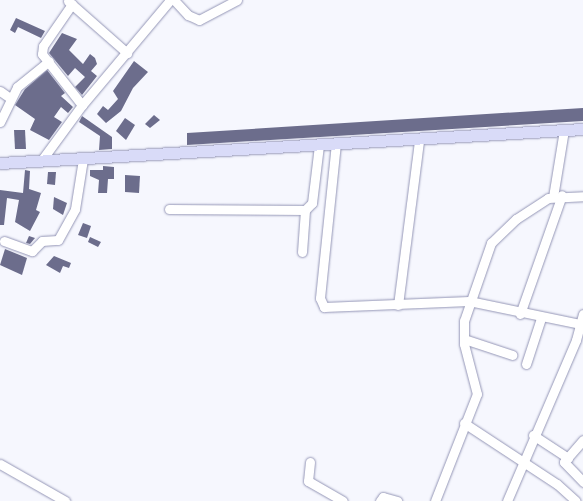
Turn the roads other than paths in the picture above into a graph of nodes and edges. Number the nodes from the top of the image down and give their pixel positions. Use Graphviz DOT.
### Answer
graph roads {
  1 [pos="170,0"];
  2 [pos="174,0"];
  3 [pos="237,0"];
  4 [pos="70,2"];
  5 [pos="127,53"];
  6 [pos="49,61"];
  7 [pos="0,91"];
  8 [pos="10,98"];
  9 [pos="82,105"];
  10 [pos="0,122"];
  11 [pos="583,129"];
  12 [pos="564,130"];
  13 [pos="419,140"];
  14 [pos="336,143"];
  15 [pos="319,145"];
  16 [pos="83,159"];
  17 [pos="41,161"];
  18 [pos="0,163"];
  19 [pos="558,196"];
  20 [pos="583,196"];
  21 [pos="169,209"];
  22 [pos="305,210"];
  23 [pos="4,241"];
  24 [pos="302,252"];
  25 [pos="469,301"];
  26 [pos="398,305"];
  27 [pos="520,314"];
  28 [pos="583,314"];
  29 [pos="541,318"];
  30 [pos="580,324"];
  31 [pos="580,337"];
  32 [pos="464,339"];
  33 [pos="512,355"];
  34 [pos="526,364"];
  35 [pos="464,422"];
  36 [pos="533,435"];
  37 [pos="583,440"];
  38 [pos="568,458"];
  39 [pos="521,461"];
  40 [pos="310,462"];
  41 [pos="0,464"];
  42 [pos="583,482"];
  43 [pos="65,501"];
  44 [pos="343,501"];
  45 [pos="380,501"];
  46 [pos="397,501"];
  47 [pos="435,501"];
  48 [pos="507,501"];
  49 [pos="576,501"];
  1 -- 5 [label="street"];
  2 -- 3 [label="street"];
  4 -- 5 [label="street"];
  4 -- 6 [label="street"];
  5 -- 9 [label="street"];
  6 -- 8 [label="street"];
  6 -- 9 [label="street"];
  7 -- 8 [label="street"];
  8 -- 10 [label="street"];
  9 -- 17 [label="street"];
  11 -- 12 [label="main road"];
  12 -- 13 [label="main road"];
  12 -- 19 [label="street"];
  13 -- 14 [label="main road"];
  13 -- 26 [label="street"];
  14 -- 15 [label="main road"];
  14 -- 26 [label="street"];
  15 -- 16 [label="main road"];
  15 -- 22 [label="street"];
  16 -- 17 [label="main road"];
  16 -- 23 [label="street"];
  17 -- 18 [label="main road"];
  19 -- 20 [label="street"];
  19 -- 25 [label="street"];
  19 -- 27 [label="street"];
  21 -- 22 [label="street"];
  22 -- 24 [label="street"];
  25 -- 26 [label="street"];
  25 -- 27 [label="street"];
  25 -- 32 [label="street"];
  27 -- 29 [label="street"];
  28 -- 30 [label="street"];
  29 -- 30 [label="street"];
  29 -- 34 [label="street"];
  30 -- 31 [label="street"];
  31 -- 36 [label="street"];
  32 -- 33 [label="street"];
  32 -- 35 [label="street"];
  35 -- 39 [label="street"];
  35 -- 47 [label="street"];
  36 -- 38 [label="street"];
  36 -- 39 [label="street"];
  37 -- 38 [label="street"];
  38 -- 42 [label="street"];
  39 -- 48 [label="street"];
  39 -- 49 [label="street"];
  40 -- 44 [label="street"];
  41 -- 43 [label="street"];
  45 -- 46 [label="street"];
}
